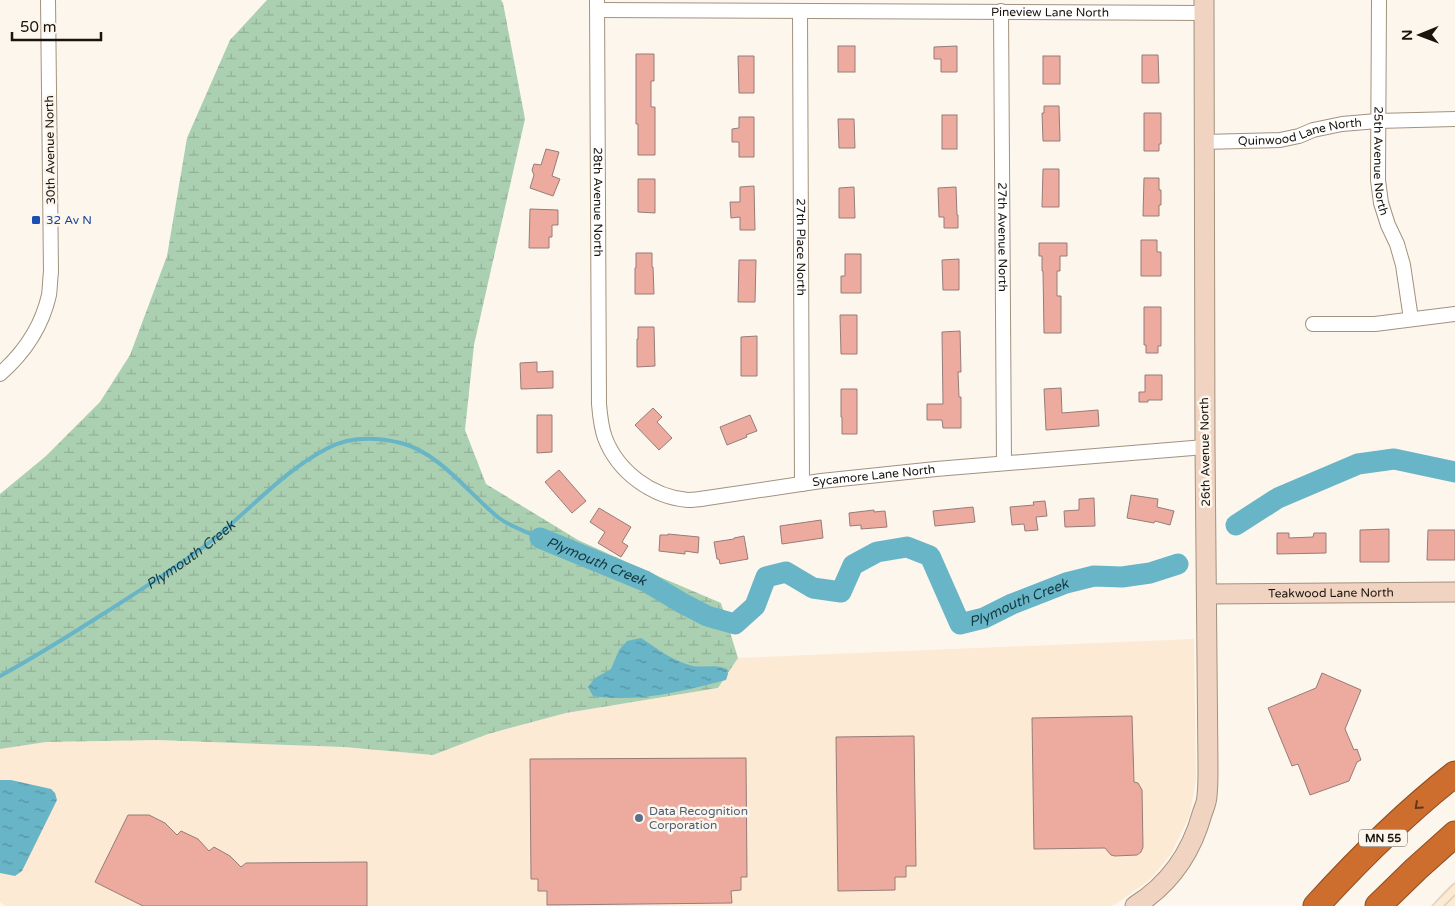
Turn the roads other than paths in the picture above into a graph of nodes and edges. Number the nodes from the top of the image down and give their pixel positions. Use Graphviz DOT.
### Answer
graph roads {
  1 [pos="48,0"];
  2 [pos="1379,0"];
  3 [pos="598,5"];
  4 [pos="1203,6"];
  5 [pos="800,11"];
  6 [pos="1001,11"];
  7 [pos="1455,119"];
  8 [pos="1378,121"];
  9 [pos="1203,142"];
  10 [pos="1455,314"];
  11 [pos="1411,319"];
  12 [pos="1312,324"];
  13 [pos="0,374"];
  14 [pos="598,404"];
  15 [pos="1205,446"];
  16 [pos="1004,463"];
  17 [pos="802,484"];
  18 [pos="1455,592"];
  19 [pos="1207,594"];
  20 [pos="1455,774"];
  21 [pos="1455,834"];
  22 [pos="1135,906"];
  23 [pos="1316,906"];
  24 [pos="1378,906"];
  1 -- 13 [label="street, 30th Avenue North"];
  2 -- 8 [label="street, 25th Avenue North"];
  3 -- 5 [label="street, Pineview Lane North"];
  3 -- 14 [label="street, 28th Avenue North"];
  4 -- 6 [label="street, Pineview Lane North"];
  4 -- 9 [label="street, 26th Avenue North"];
  5 -- 6 [label="street, Pineview Lane North"];
  5 -- 17 [label="street, 27th Place North"];
  6 -- 16 [label="street, 27th Avenue North"];
  7 -- 8 [label="street, Quinwood Lane North"];
  8 -- 9 [label="street, Quinwood Lane North"];
  8 -- 11 [label="street, 25th Avenue North"];
  9 -- 15 [label="street, 26th Avenue North"];
  10 -- 11 [label="street"];
  11 -- 12 [label="street"];
  14 -- 17 [label="street, Sycamore Lane North"];
  15 -- 16 [label="street, Sycamore Lane North"];
  15 -- 19 [label="street, 26th Avenue North"];
  16 -- 17 [label="street, Sycamore Lane North"];
  18 -- 19 [label="street, Teakwood Lane North"];
  19 -- 22 [label="street, 26th Avenue North"];
  20 -- 23 [label="highway, MN 55, one-way"];
  21 -- 24 [label="highway"];
}
